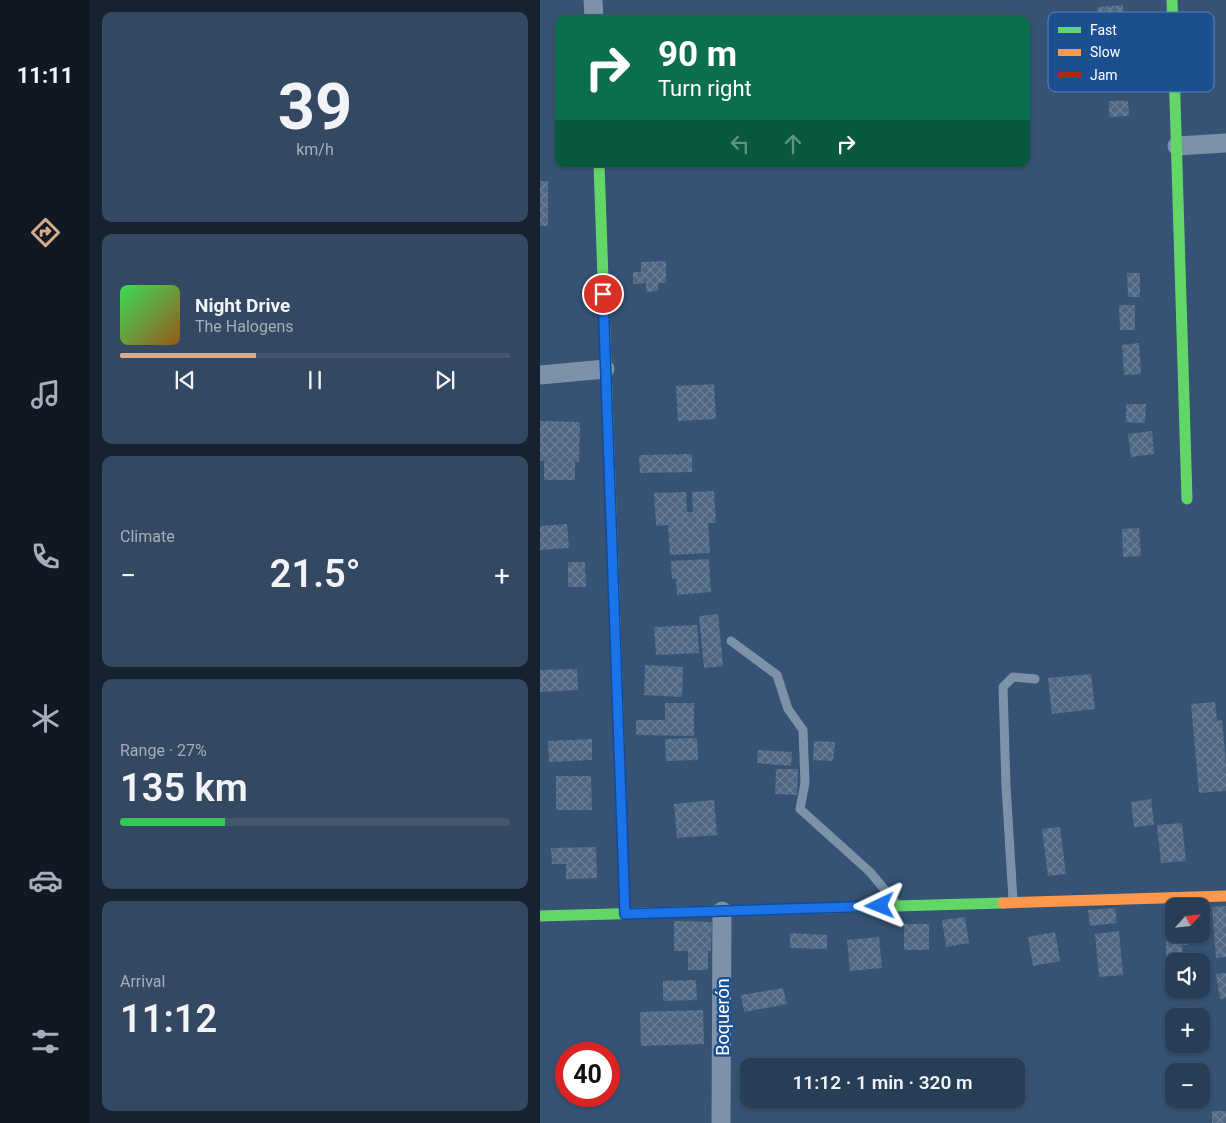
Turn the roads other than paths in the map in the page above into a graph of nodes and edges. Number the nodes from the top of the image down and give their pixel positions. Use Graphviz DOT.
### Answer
graph roads {
  1 [pos="593,0"];
  2 [pos="594,15"];
  3 [pos="1175,92"];
  4 [pos="1226,143"];
  5 [pos="1177,146"];
  6 [pos="598,167"];
  7 [pos="605,369"];
  8 [pos="540,375"];
  9 [pos="1187,500"];
  10 [pos="731,641"];
  11 [pos="1035,679"];
  12 [pos="1226,896"];
  13 [pos="1013,902"];
  14 [pos="898,906"];
  15 [pos="722,912"];
  16 [pos="625,914"];
  17 [pos="540,916"];
  18 [pos="721,1123"];
  1 -- 2 [label="street"];
  3 -- 5 [label="street"];
  4 -- 5 [label="street"];
  5 -- 9 [label="street"];
  6 -- 7 [label="street"];
  7 -- 8 [label="street"];
  7 -- 16 [label="street"];
  10 -- 14 [label="lane"];
  11 -- 13 [label="lane"];
  12 -- 13 [label="street"];
  13 -- 14 [label="street"];
  14 -- 15 [label="street"];
  15 -- 16 [label="street"];
  15 -- 18 [label="street, Boquerón"];
  16 -- 17 [label="street"];
}
